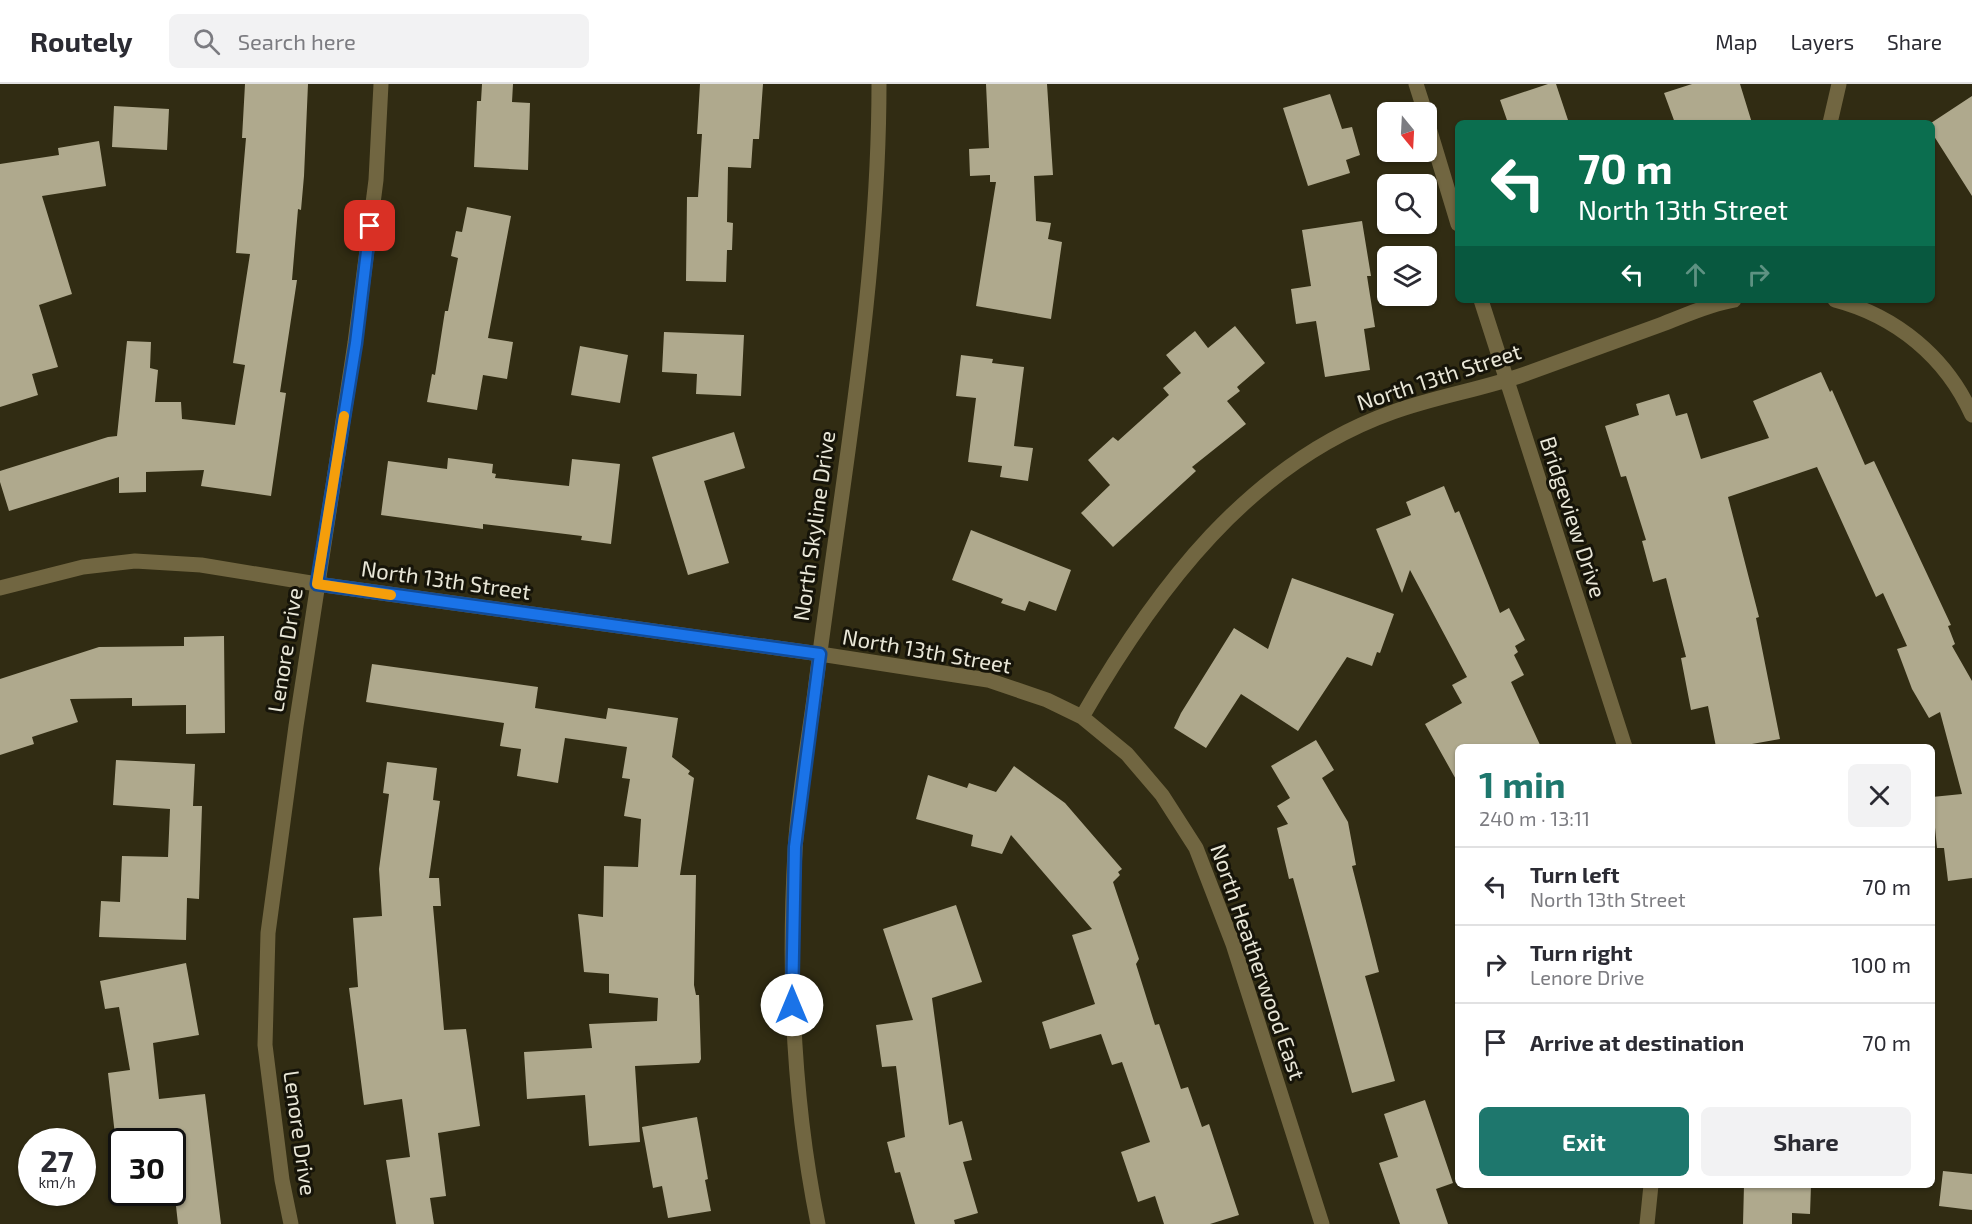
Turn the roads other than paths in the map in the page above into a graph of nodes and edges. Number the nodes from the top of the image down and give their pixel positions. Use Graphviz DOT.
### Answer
graph roads {
  1 [pos="381,84"];
  2 [pos="879,84"];
  3 [pos="1416,84"];
  4 [pos="1839,84"];
  5 [pos="1422,102"];
  6 [pos="1831,120"];
  7 [pos="1437,154"];
  8 [pos="1455,214"];
  9 [pos="1481,303"];
  10 [pos="1726,303"];
  11 [pos="1843,303"];
  12 [pos="1505,381"];
  13 [pos="1972,415"];
  14 [pos="317,584"];
  15 [pos="0,588"];
  16 [pos="820,654"];
  17 [pos="1082,717"];
  18 [pos="1623,744"];
  19 [pos="1651,1188"];
  20 [pos="291,1224"];
  21 [pos="818,1224"];
  22 [pos="1322,1224"];
  23 [pos="1647,1224"];
  1 -- 14 [label="street, Lenore Drive"];
  2 -- 16 [label="street, North Skyline Drive"];
  3 -- 5 [label="street"];
  4 -- 6 [label="street"];
  7 -- 8 [label="street"];
  9 -- 12 [label="street, Bridgeview Drive"];
  10 -- 12 [label="street, North 13th Street"];
  11 -- 13 [label="street"];
  12 -- 17 [label="street, North 13th Street"];
  12 -- 18 [label="street, Bridgeview Drive"];
  14 -- 15 [label="street, North 13th Street"];
  14 -- 16 [label="street, North 13th Street"];
  14 -- 20 [label="street, Lenore Drive"];
  16 -- 17 [label="street, North 13th Street"];
  16 -- 21 [label="street, North Skyline Drive"];
  17 -- 22 [label="street, North Heatherwood East"];
  19 -- 23 [label="street"];
}
